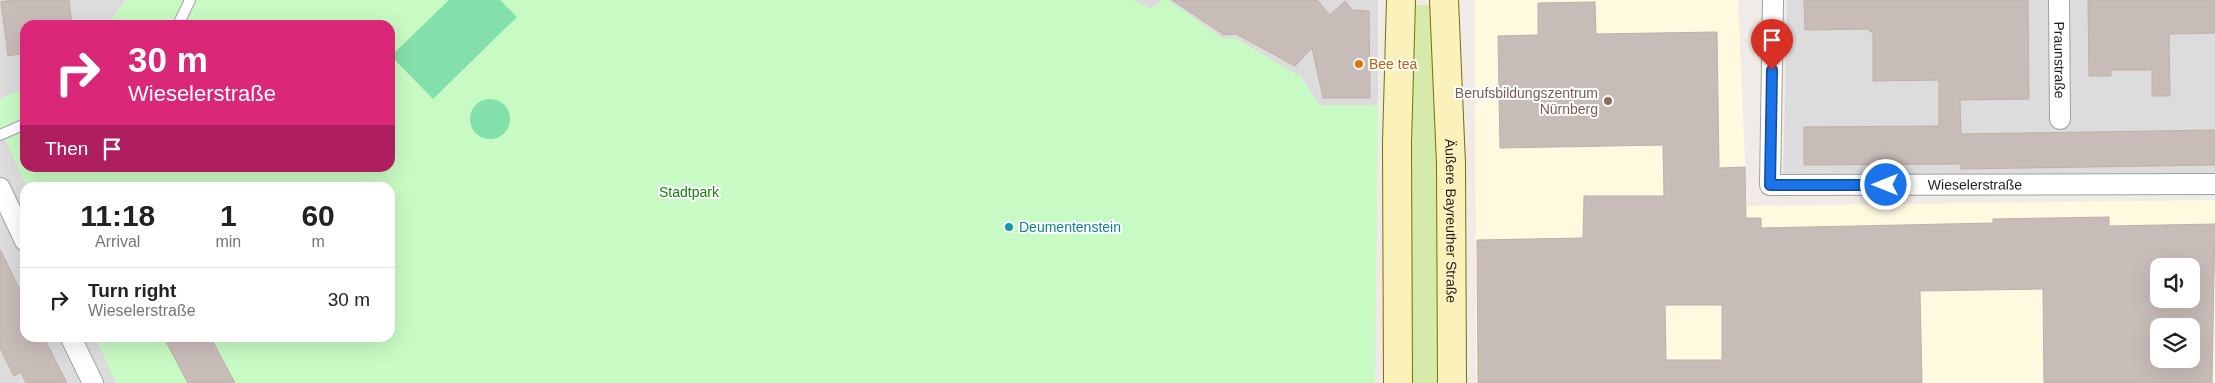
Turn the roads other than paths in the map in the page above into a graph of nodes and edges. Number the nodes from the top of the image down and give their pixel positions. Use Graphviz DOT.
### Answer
graph roads {
  1 [pos="190,0"];
  2 [pos="1402,0"];
  3 [pos="1444,0"];
  4 [pos="1773,0"];
  5 [pos="2060,0"];
  6 [pos="180,20"];
  7 [pos="2060,119"];
  8 [pos="20,126"];
  9 [pos="0,135"];
  10 [pos="2215,184"];
  11 [pos="0,188"];
  12 [pos="20,230"];
  13 [pos="73,342"];
  14 [pos="92,383"];
  15 [pos="1398,383"];
  16 [pos="1452,383"];
  1 -- 6 [label="lane"];
  2 -- 15 [label="main road"];
  3 -- 16 [label="main road, Äußere Bayreuther Straße"];
  4 -- 10 [label="street, Wieselerstraße"];
  5 -- 7 [label="street, Praunstraße"];
  8 -- 9 [label="lane"];
  11 -- 12 [label="street"];
  13 -- 14 [label="street"];
}
